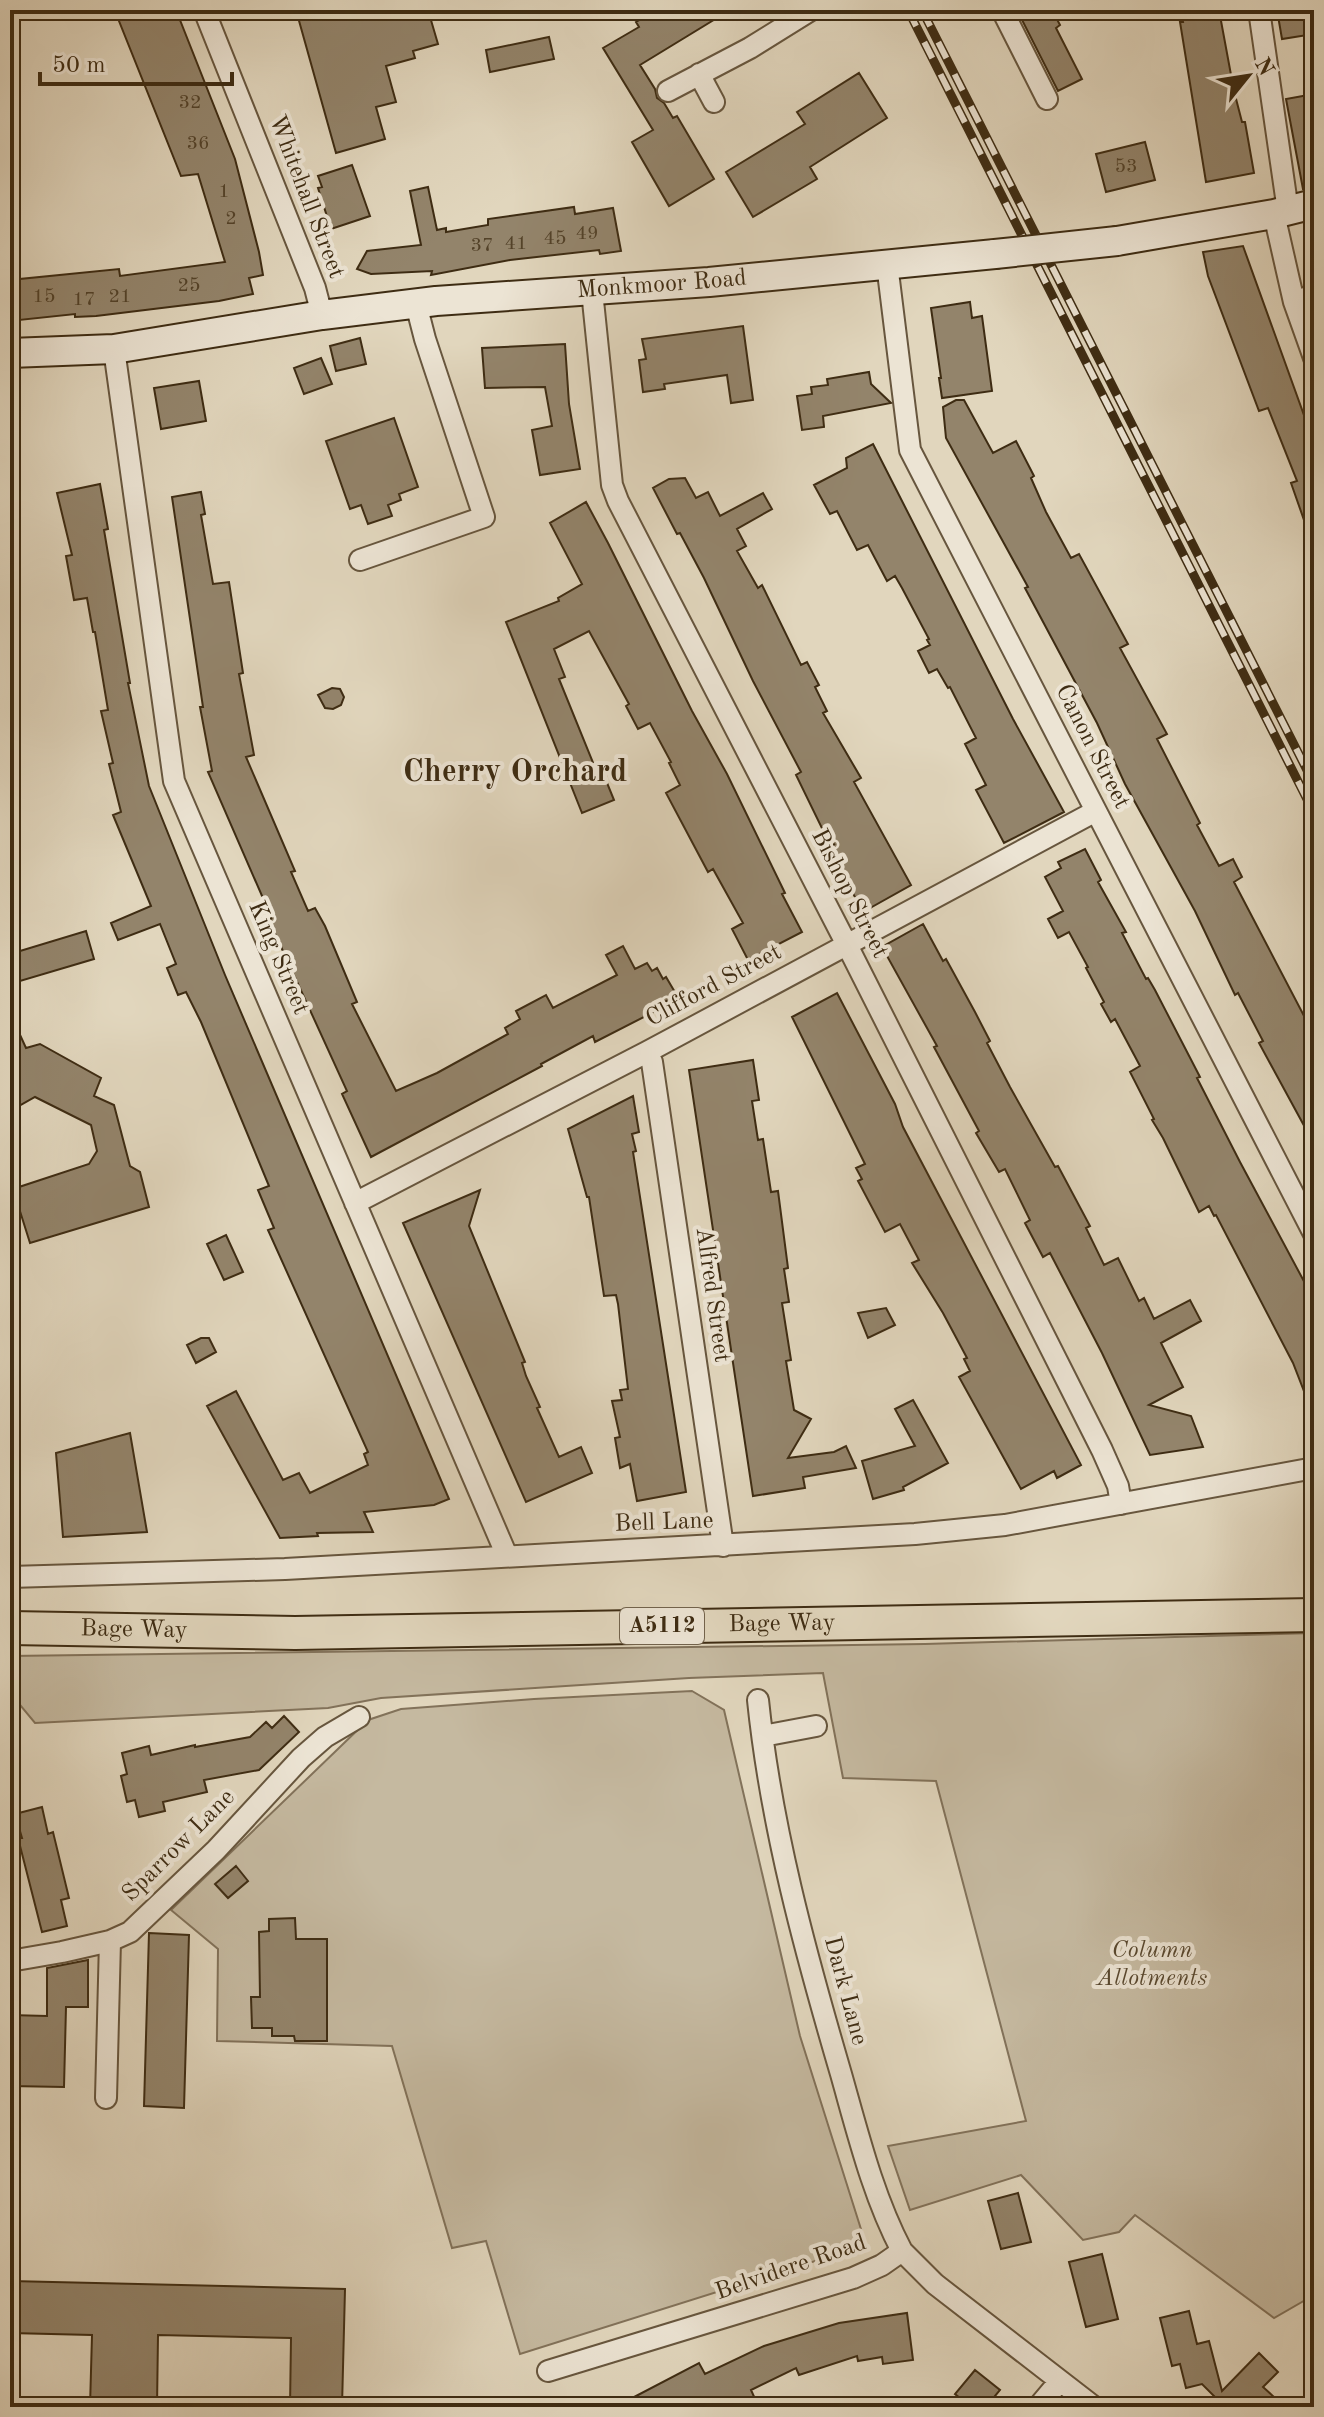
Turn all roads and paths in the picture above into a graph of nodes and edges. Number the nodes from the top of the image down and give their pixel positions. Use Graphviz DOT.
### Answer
graph roads {
  1 [pos="204,10"];
  2 [pos="811,10"];
  3 [pos="1002,10"];
  4 [pos="1259,10"];
  5 [pos="699,74"];
  6 [pos="668,91"];
  7 [pos="1047,99"];
  8 [pos="714,102"];
  9 [pos="1292,210"];
  10 [pos="887,264"];
  11 [pos="592,291"];
  12 [pos="1304,298"];
  13 [pos="416,304"];
  14 [pos="322,315"];
  15 [pos="114,349"];
  16 [pos="10,353"];
  17 [pos="1314,358"];
  18 [pos="360,560"];
  19 [pos="1096,811"];
  20 [pos="846,943"];
  21 [pos="647,1052"];
  22 [pos="355,1203"];
  23 [pos="1314,1234"];
  24 [pos="1314,1468"];
  25 [pos="1121,1504"];
  26 [pos="723,1546"];
  27 [pos="507,1556"];
  28 [pos="10,1577"];
  29 [pos="1314,1615"];
  30 [pos="10,1628"];
  31 [pos="758,1700"];
  32 [pos="359,1717"];
  33 [pos="816,1726"];
  34 [pos="763,1736"];
  35 [pos="110,1941"];
  36 [pos="10,1961"];
  37 [pos="106,2098"];
  38 [pos="902,2251"];
  39 [pos="548,2371"];
  40 [pos="1059,2382"];
  41 [pos="1038,2407"];
  42 [pos="1094,2407"];
  1 -- 14 [label="street, Whitehall Street"];
  2 -- 5 [label="street"];
  3 -- 7 [label="street"];
  4 -- 9 [label="street"];
  5 -- 6 [label="street"];
  5 -- 8 [label="street"];
  9 -- 10 [label="street, Monkmoor Road, bridge"];
  9 -- 12 [label="street"];
  10 -- 11 [label="street, Monkmoor Road"];
  10 -- 19 [label="street, Canon Street"];
  11 -- 13 [label="street, Monkmoor Road"];
  11 -- 20 [label="street, Bishop Street"];
  12 -- 17 [label="street"];
  13 -- 14 [label="street, Monkmoor Road"];
  13 -- 18 [label="street"];
  14 -- 15 [label="street, Monkmoor Road"];
  15 -- 16 [label="street, Monkmoor Road"];
  15 -- 22 [label="street, King Street"];
  19 -- 20 [label="street, Clifford Street"];
  19 -- 23 [label="street, Canon Street"];
  20 -- 21 [label="street, Clifford Street"];
  20 -- 25 [label="street, Bishop Street"];
  21 -- 22 [label="street, Clifford Street"];
  21 -- 26 [label="street, Alfred Street"];
  22 -- 27 [label="street, King Street"];
  24 -- 25 [label="street, Bell Lane"];
  25 -- 26 [label="street, Bell Lane"];
  26 -- 27 [label="street, Bell Lane"];
  27 -- 28 [label="street, Bell Lane"];
  29 -- 30 [label="main road, Bage Way / A5112"];
  31 -- 34 [label="street, Dark Lane"];
  32 -- 35 [label="street, Sparrow Lane"];
  33 -- 34 [label="street"];
  34 -- 38 [label="street, Dark Lane"];
  35 -- 36 [label="street, Sparrow Lane"];
  35 -- 37 [label="street"];
  38 -- 39 [label="street, Belvidere Road"];
  38 -- 40 [label="street, Belvidere Road"];
  40 -- 41 [label="street"];
  40 -- 42 [label="street, Belvidere Road"];
}
